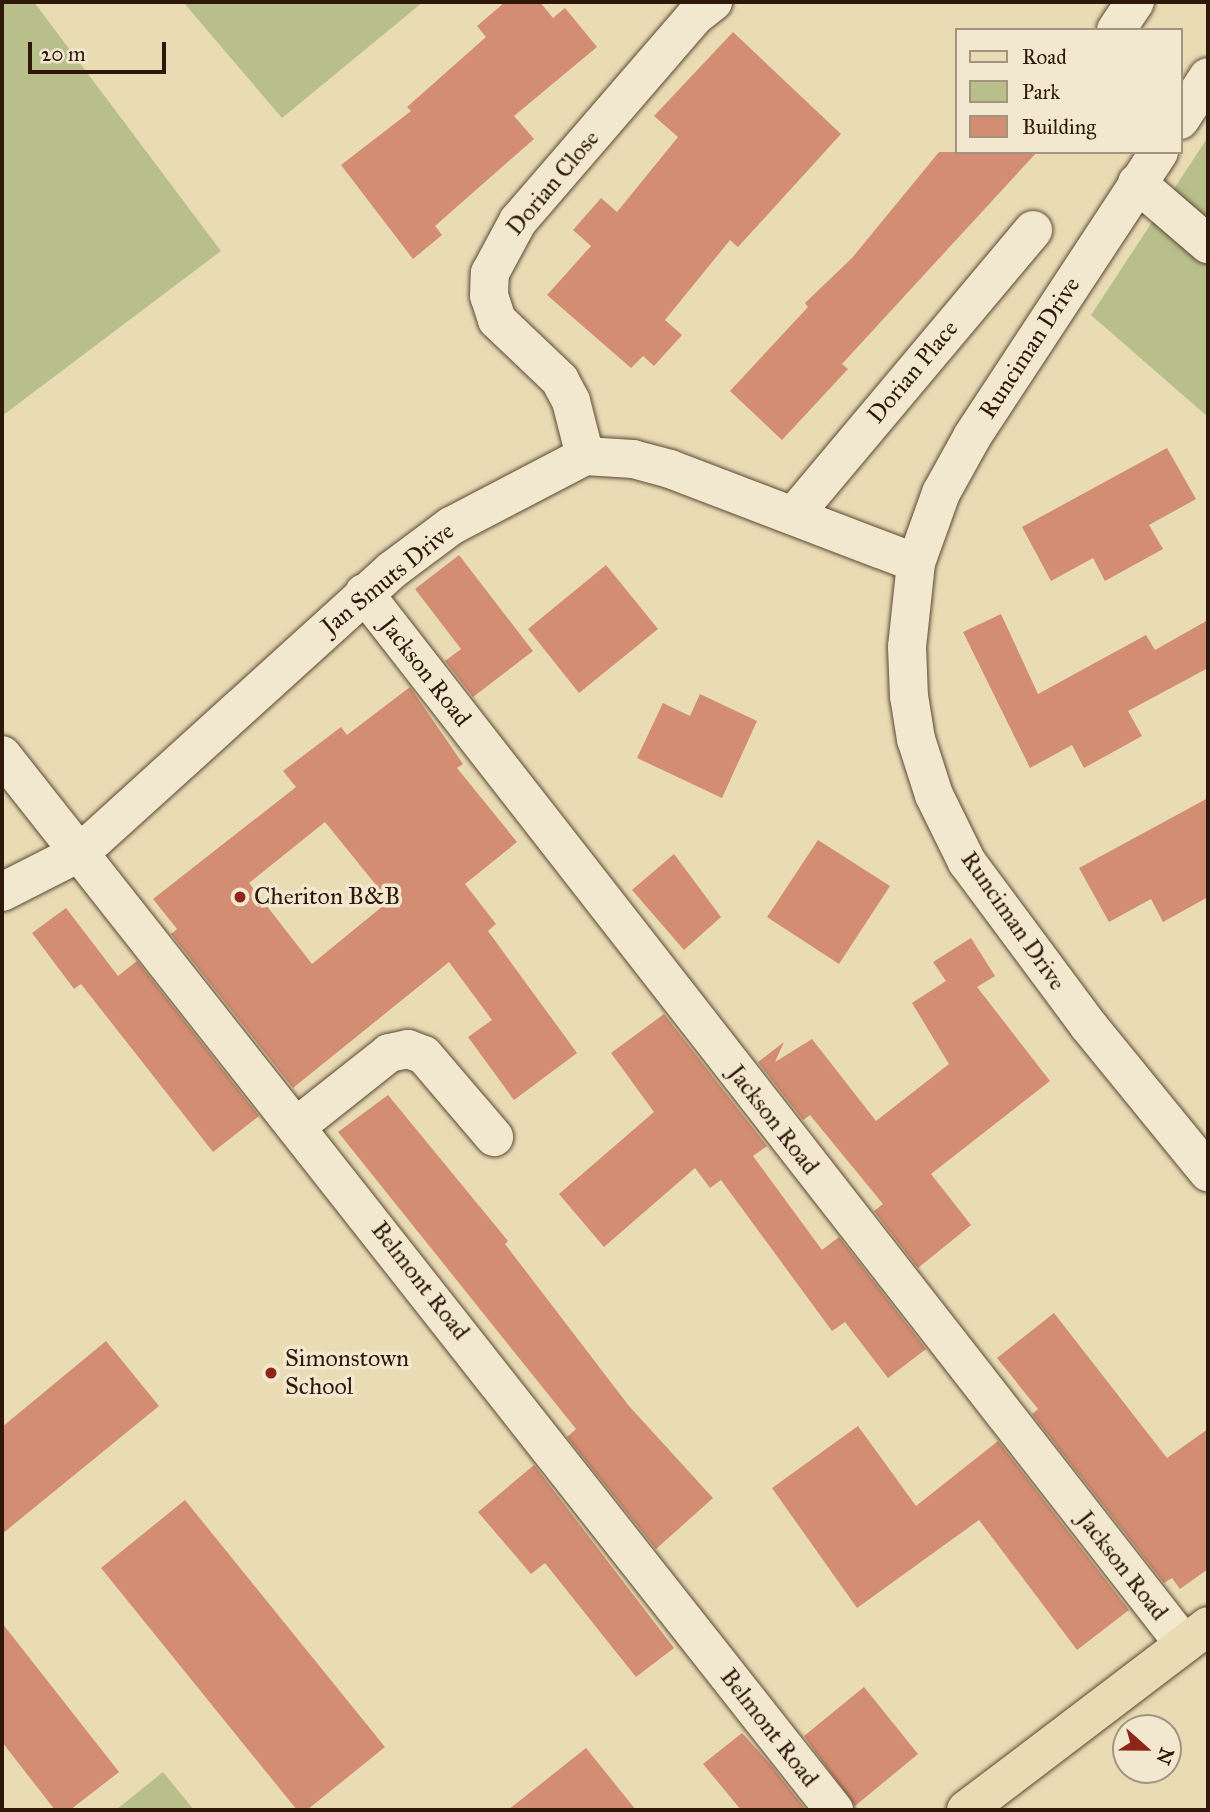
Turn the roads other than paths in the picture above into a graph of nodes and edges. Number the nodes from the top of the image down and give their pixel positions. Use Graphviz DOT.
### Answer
graph roads {
  1 [pos="713,2"];
  2 [pos="1135,2"];
  3 [pos="1117,28"];
  4 [pos="1208,78"];
  5 [pos="1182,117"];
  6 [pos="1148,167"];
  7 [pos="1032,230"];
  8 [pos="1208,244"];
  9 [pos="585,456"];
  10 [pos="794,515"];
  11 [pos="916,563"];
  12 [pos="364,593"];
  13 [pos="2,755"];
  14 [pos="81,852"];
  15 [pos="2,892"];
  16 [pos="297,1126"];
  17 [pos="494,1137"];
  18 [pos="1208,1172"];
  19 [pos="1196,1635"];
  20 [pos="834,1810"];
  21 [pos="966,1810"];
  1 -- 9 [label="street, Dorian Close"];
  2 -- 3 [label="street"];
  4 -- 5 [label="street"];
  6 -- 8 [label="street"];
  6 -- 11 [label="street, Runciman Drive"];
  7 -- 10 [label="street, Dorian Place"];
  9 -- 10 [label="street"];
  9 -- 12 [label="street, Jan Smuts Drive"];
  10 -- 11 [label="street"];
  11 -- 18 [label="street, Runciman Drive"];
  12 -- 14 [label="street, Jan Smuts Drive"];
  12 -- 19 [label="street, Jackson Road"];
  13 -- 14 [label="street, Belmont Road"];
  14 -- 15 [label="street, Jan Smuts Drive"];
  14 -- 16 [label="street, Belmont Road"];
  16 -- 17 [label="street"];
  16 -- 20 [label="street, Belmont Road"];
  19 -- 21 [label="main road"];
}
